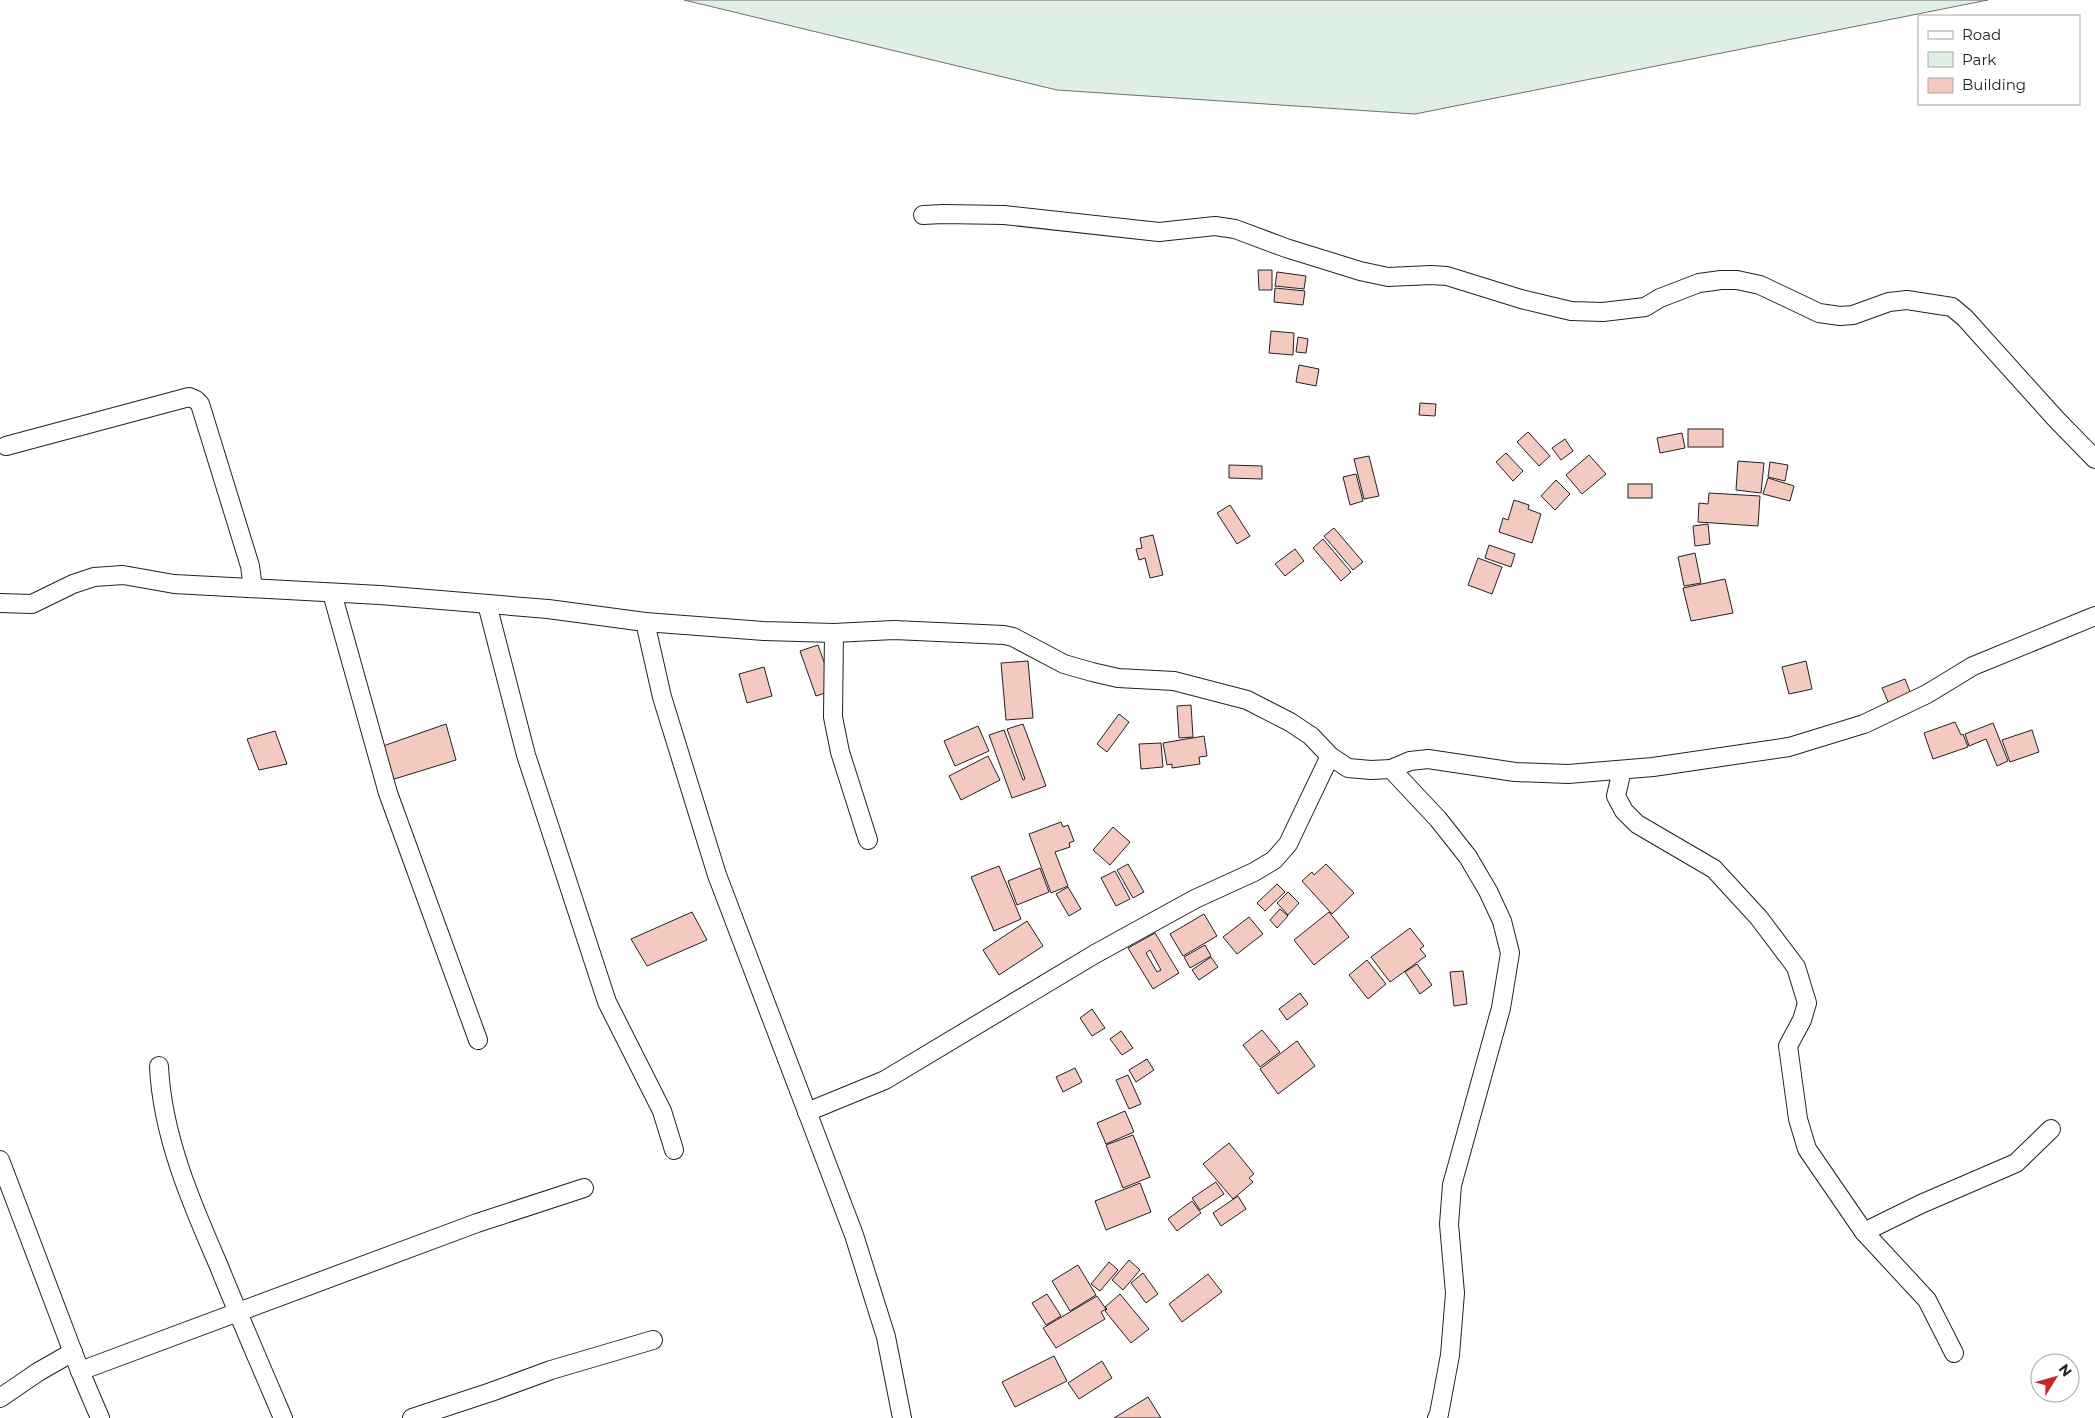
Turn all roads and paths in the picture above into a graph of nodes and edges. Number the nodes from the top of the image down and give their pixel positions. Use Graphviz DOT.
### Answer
graph roads {
  1 [pos="923,215"];
  2 [pos="6,446"];
  3 [pos="2095,459"];
  4 [pos="253,588"];
  5 [pos="332,592"];
  6 [pos="0,603"];
  7 [pos="487,604"];
  8 [pos="2095,616"];
  9 [pos="645,622"];
  10 [pos="834,633"];
  11 [pos="1330,756"];
  12 [pos="1390,769"];
  13 [pos="1622,770"];
  14 [pos="868,840"];
  15 [pos="478,1040"];
  16 [pos="159,1066"];
  17 [pos="807,1112"];
  18 [pos="2052,1129"];
  19 [pos="674,1150"];
  20 [pos="0,1160"];
  21 [pos="584,1188"];
  22 [pos="1864,1232"];
  23 [pos="238,1312"];
  24 [pos="653,1340"];
  25 [pos="73,1352"];
  26 [pos="1954,1352"];
  27 [pos="80,1371"];
  28 [pos="0,1398"];
  29 [pos="100,1418"];
  30 [pos="283,1418"];
  31 [pos="412,1418"];
  32 [pos="902,1418"];
  33 [pos="1437,1418"];
  1 -- 3 [label="street"];
  2 -- 4 [label="street"];
  4 -- 5 [label="street"];
  4 -- 6 [label="street"];
  5 -- 7 [label="street"];
  5 -- 15 [label="street"];
  7 -- 9 [label="street"];
  7 -- 19 [label="street"];
  8 -- 13 [label="street"];
  9 -- 10 [label="street"];
  9 -- 17 [label="street"];
  10 -- 11 [label="street"];
  10 -- 14 [label="street"];
  11 -- 12 [label="street"];
  11 -- 17 [label="street"];
  12 -- 13 [label="street"];
  12 -- 33 [label="street"];
  13 -- 22 [label="street"];
  16 -- 23 [label="street"];
  17 -- 32 [label="street"];
  18 -- 22 [label="street"];
  20 -- 25 [label="street"];
  21 -- 23 [label="street"];
  22 -- 26 [label="street"];
  23 -- 27 [label="street"];
  23 -- 30 [label="street"];
  24 -- 31 [label="street"];
  25 -- 27 [label="street"];
  25 -- 28 [label="street"];
  27 -- 29 [label="street"];
}
